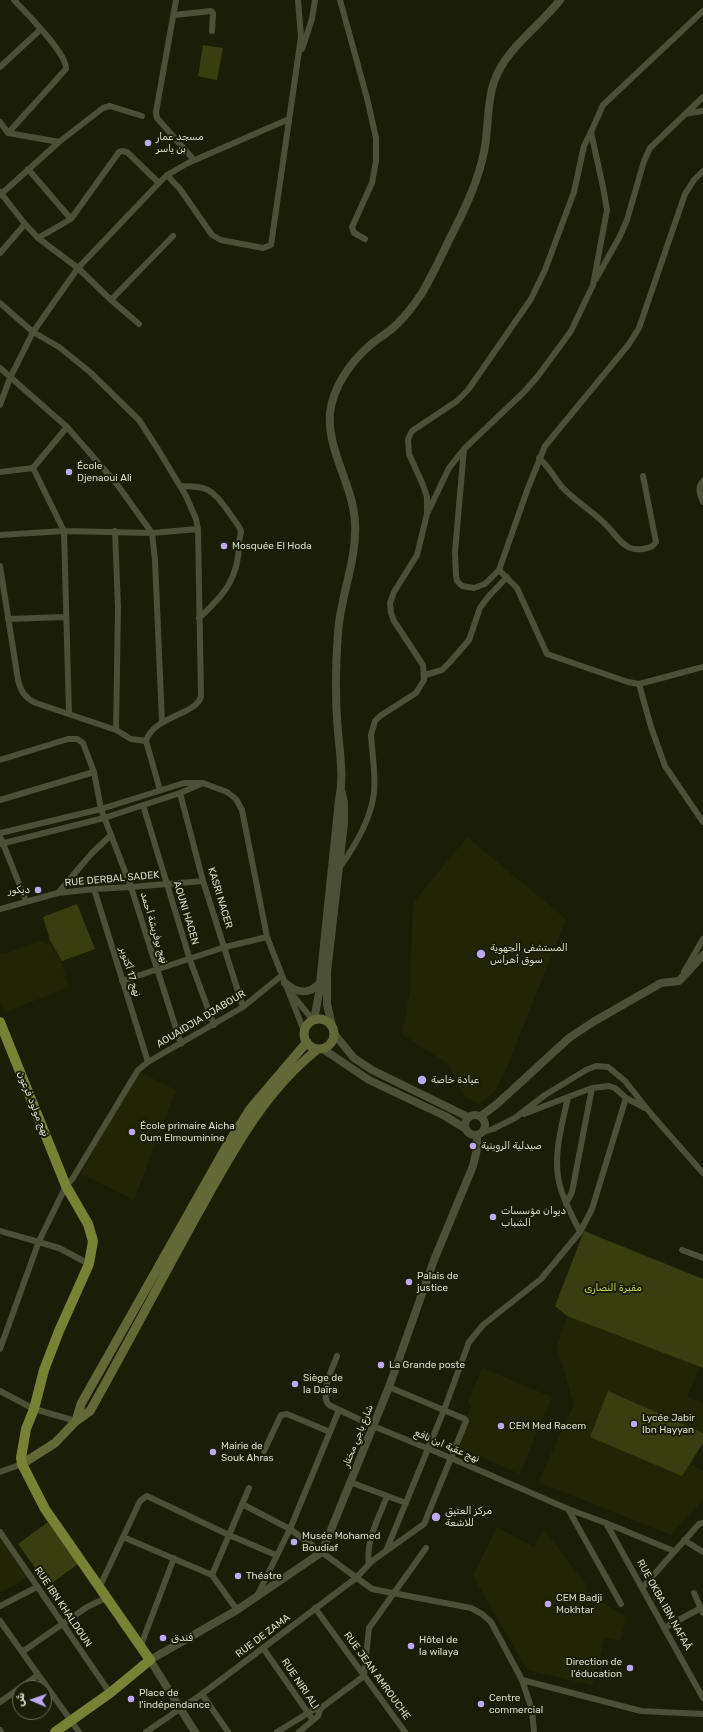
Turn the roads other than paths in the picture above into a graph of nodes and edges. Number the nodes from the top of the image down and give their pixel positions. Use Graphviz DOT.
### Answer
graph roads {
  1 [pos="14,0"];
  2 [pos="176,0"];
  3 [pos="298,0"];
  4 [pos="315,0"];
  5 [pos="340,0"];
  6 [pos="560,0"];
  7 [pos="703,11"];
  8 [pos="174,15"];
  9 [pos="41,29"];
  10 [pos="212,31"];
  11 [pos="298,60"];
  12 [pos="0,67"];
  13 [pos="703,97"];
  14 [pos="703,111"];
  15 [pos="685,114"];
  16 [pos="142,116"];
  17 [pos="289,119"];
  18 [pos="0,122"];
  19 [pos="591,132"];
  20 [pos="8,133"];
  21 [pos="59,142"];
  22 [pos="194,160"];
  23 [pos="28,169"];
  24 [pos="703,171"];
  25 [pos="167,175"];
  26 [pos="159,183"];
  27 [pos="0,193"];
  28 [pos="71,219"];
  29 [pos="25,224"];
  30 [pos="173,236"];
  31 [pos="38,238"];
  32 [pos="365,239"];
  33 [pos="0,253"];
  34 [pos="78,268"];
  35 [pos="593,285"];
  36 [pos="111,300"];
  37 [pos="0,303"];
  38 [pos="139,324"];
  39 [pos="34,332"];
  40 [pos="0,368"];
  41 [pos="10,378"];
  42 [pos="0,405"];
  43 [pos="67,427"];
  44 [pos="464,449"];
  45 [pos="539,458"];
  46 [pos="33,468"];
  47 [pos="0,472"];
  48 [pos="643,476"];
  49 [pos="703,481"];
  50 [pos="180,486"];
  51 [pos="703,502"];
  52 [pos="427,514"];
  53 [pos="198,529"];
  54 [pos="64,531"];
  55 [pos="115,532"];
  56 [pos="152,533"];
  57 [pos="0,535"];
  58 [pos="0,566"];
  59 [pos="499,570"];
  60 [pos="507,577"];
  61 [pos="66,617"];
  62 [pos="199,618"];
  63 [pos="8,619"];
  64 [pos="703,667"];
  65 [pos="424,675"];
  66 [pos="639,684"];
  67 [pos="69,714"];
  68 [pos="162,722"];
  69 [pos="116,730"];
  70 [pos="146,741"];
  71 [pos="0,760"];
  72 [pos="94,772"];
  73 [pos="203,783"];
  74 [pos="160,790"];
  75 [pos="180,793"];
  76 [pos="0,800"];
  77 [pos="143,805"];
  78 [pos="101,809"];
  79 [pos="104,818"];
  80 [pos="703,822"];
  81 [pos="0,834"];
  82 [pos="111,835"];
  83 [pos="2,843"];
  84 [pos="337,868"];
  85 [pos="203,881"];
  86 [pos="167,884"];
  87 [pos="131,887"];
  88 [pos="94,889"];
  89 [pos="58,893"];
  90 [pos="26,901"];
  91 [pos="0,909"];
  92 [pos="267,937"];
  93 [pos="703,939"];
  94 [pos="225,947"];
  95 [pos="703,955"];
  96 [pos="190,960"];
  97 [pos="156,969"];
  98 [pos="122,981"];
  99 [pos="679,981"];
  100 [pos="285,982"];
  101 [pos="320,983"];
  102 [pos="243,1008"];
  103 [pos="314,1020"];
  104 [pos="0,1023"];
  105 [pos="214,1025"];
  106 [pos="334,1030"];
  107 [pos="304,1031"];
  108 [pos="306,1042"];
  109 [pos="182,1044"];
  110 [pos="320,1049"];
  111 [pos="148,1062"];
  112 [pos="592,1088"];
  113 [pos="568,1097"];
  114 [pos="626,1098"];
  115 [pos="652,1115"];
  116 [pos="481,1116"];
  117 [pos="468,1117"];
  118 [pos="515,1118"];
  119 [pos="466,1130"];
  120 [pos="480,1133"];
  121 [pos="703,1173"];
  122 [pos="66,1186"];
  123 [pos="566,1204"];
  124 [pos="0,1231"];
  125 [pos="580,1232"];
  126 [pos="39,1241"];
  127 [pos="682,1250"];
  128 [pos="703,1258"];
  129 [pos="89,1264"];
  130 [pos="0,1349"];
  131 [pos="337,1356"];
  132 [pos="389,1387"];
  133 [pos="0,1391"];
  134 [pos="34,1409"];
  135 [pos="340,1410"];
  136 [pos="444,1410"];
  137 [pos="76,1421"];
  138 [pos="373,1426"];
  139 [pos="330,1432"];
  140 [pos="428,1448"];
  141 [pos="264,1451"];
  142 [pos="452,1458"];
  143 [pos="22,1464"];
  144 [pos="0,1472"];
  145 [pos="350,1482"];
  146 [pos="249,1488"];
  147 [pos="387,1496"];
  148 [pos="406,1503"];
  149 [pos="242,1504"];
  150 [pos="568,1509"];
  151 [pos="702,1522"];
  152 [pos="606,1523"];
  153 [pos="290,1529"];
  154 [pos="0,1532"];
  155 [pos="229,1535"];
  156 [pos="123,1537"];
  157 [pos="684,1540"];
  158 [pos="426,1548"];
  159 [pos="386,1551"];
  160 [pos="674,1551"];
  161 [pos="322,1552"];
  162 [pos="703,1552"];
  163 [pos="276,1554"];
  164 [pos="174,1558"];
  165 [pos="369,1564"];
  166 [pos="212,1575"];
  167 [pos="356,1578"];
  168 [pos="100,1586"];
  169 [pos="37,1587"];
  170 [pos="642,1588"];
  171 [pos="694,1593"];
  172 [pos="394,1594"];
  173 [pos="257,1596"];
  174 [pos="106,1598"];
  175 [pos="621,1604"];
  176 [pos="0,1606"];
  177 [pos="315,1608"];
  178 [pos="237,1610"];
  179 [pos="702,1611"];
  180 [pos="0,1621"];
  181 [pos="63,1625"];
  182 [pos="664,1628"];
  183 [pos="6,1630"];
  184 [pos="0,1634"];
  185 [pos="140,1645"];
  186 [pos="263,1648"];
  187 [pos="22,1652"];
  188 [pos="150,1660"];
  189 [pos="38,1675"];
  190 [pos="364,1676"];
  191 [pos="31,1680"];
  192 [pos="522,1680"];
  193 [pos="110,1693"];
  194 [pos="12,1694"];
  195 [pos="202,1694"];
  196 [pos="702,1695"];
  197 [pos="0,1702"];
  198 [pos="180,1708"];
  199 [pos="321,1708"];
  200 [pos="308,1713"];
  201 [pos="703,1714"];
  202 [pos="313,1720"];
  203 [pos="71,1721"];
  204 [pos="55,1732"];
  205 [pos="79,1732"];
  206 [pos="146,1732"];
  207 [pos="196,1732"];
  208 [pos="228,1732"];
  209 [pos="277,1732"];
  210 [pos="299,1732"];
  211 [pos="405,1732"];
  212 [pos="534,1732"];
  1 -- 9 [label="street"];
  2 -- 8 [label="street"];
  3 -- 11 [label="street"];
  4 -- 11 [label="street"];
  5 -- 32 [label="street"];
  6 -- 84 [label="street"];
  7 -- 19 [label="street"];
  8 -- 10 [label="street"];
  8 -- 22 [label="street"];
  9 -- 12 [label="street"];
  9 -- 20 [label="street"];
  11 -- 17 [label="street"];
  13 -- 15 [label="street"];
  14 -- 15 [label="street"];
  15 -- 35 [label="street"];
  16 -- 21 [label="street"];
  17 -- 22 [label="street"];
  17 -- 25 [label="street"];
  18 -- 20 [label="street"];
  19 -- 35 [label="street"];
  19 -- 52 [label="street"];
  20 -- 21 [label="street"];
  21 -- 23 [label="street"];
  22 -- 25 [label="street"];
  23 -- 27 [label="street"];
  23 -- 28 [label="street"];
  24 -- 45 [label="street"];
  25 -- 26 [label="street"];
  26 -- 28 [label="street"];
  26 -- 34 [label="street"];
  27 -- 29 [label="street"];
  28 -- 31 [label="street"];
  29 -- 31 [label="street"];
  29 -- 33 [label="street"];
  30 -- 36 [label="street"];
  31 -- 34 [label="street"];
  34 -- 36 [label="street"];
  34 -- 39 [label="street"];
  35 -- 44 [label="street"];
  36 -- 38 [label="street"];
  37 -- 39 [label="street"];
  39 -- 41 [label="street"];
  39 -- 50 [label="street"];
  40 -- 41 [label="street"];
  41 -- 42 [label="street"];
  41 -- 43 [label="street"];
  43 -- 46 [label="street"];
  43 -- 56 [label="street"];
  44 -- 52 [label="street"];
  44 -- 59 [label="street"];
  45 -- 48 [label="street"];
  45 -- 59 [label="street"];
  46 -- 47 [label="street"];
  46 -- 54 [label="street"];
  49 -- 51 [label="street"];
  50 -- 53 [label="street"];
  50 -- 62 [label="street"];
  52 -- 65 [label="street"];
  53 -- 56 [label="street"];
  53 -- 62 [label="street"];
  54 -- 55 [label="street"];
  54 -- 57 [label="street"];
  54 -- 61 [label="street"];
  55 -- 56 [label="street"];
  55 -- 69 [label="street"];
  56 -- 68 [label="street"];
  58 -- 63 [label="street"];
  59 -- 60 [label="street"];
  60 -- 65 [label="street"];
  60 -- 66 [label="street"];
  61 -- 63 [label="street"];
  61 -- 67 [label="street"];
  62 -- 68 [label="street"];
  63 -- 67 [label="street"];
  64 -- 66 [label="street"];
  65 -- 84 [label="street"];
  66 -- 80 [label="street"];
  67 -- 69 [label="street"];
  68 -- 70 [label="street"];
  69 -- 70 [label="street"];
  70 -- 74 [label="street"];
  71 -- 72 [label="street, نهج بوفريشة أحمد"];
  72 -- 76 [label="street"];
  72 -- 78 [label="street, نهج بوفريشة أحمد"];
  73 -- 74 [label="street"];
  73 -- 75 [label="street"];
  73 -- 92 [label="street"];
  74 -- 78 [label="street"];
  75 -- 77 [label="street"];
  75 -- 85 [label="street, KASRI NACER"];
  77 -- 79 [label="street"];
  77 -- 86 [label="street, AOUNI HACEN"];
  78 -- 79 [label="street, نهج بوفريشة أحمد"];
  78 -- 81 [label="street"];
  79 -- 82 [label="street, نهج بوفريشة أحمد"];
  79 -- 83 [label="street"];
  81 -- 83 [label="street"];
  82 -- 87 [label="street, نهج بوفريشة أحمد"];
  82 -- 89 [label="street"];
  83 -- 90 [label="street"];
  84 -- 101 [label="street"];
  84 -- 106 [label="street"];
  85 -- 86 [label="street, RUE DERBAL SADEK"];
  85 -- 94 [label="street, KASRI NACER"];
  86 -- 87 [label="street, RUE DERBAL SADEK"];
  86 -- 96 [label="street, AOUNI HACEN"];
  87 -- 88 [label="street, RUE DERBAL SADEK"];
  87 -- 97 [label="street, نهج بوفريشة أحمد"];
  88 -- 89 [label="street, RUE DERBAL SADEK"];
  88 -- 98 [label="street, نهج 17 أكتوبر"];
  89 -- 90 [label="street, RUE DERBAL SADEK"];
  90 -- 91 [label="street, RUE DERBAL SADEK"];
  92 -- 94 [label="street"];
  92 -- 100 [label="street"];
  93 -- 99 [label="street"];
  94 -- 96 [label="street"];
  94 -- 102 [label="street, KASRI NACER"];
  95 -- 99 [label="street"];
  96 -- 97 [label="street"];
  96 -- 105 [label="street, AOUNI HACEN"];
  97 -- 98 [label="street"];
  97 -- 109 [label="street, نهج بوفريشة أحمد"];
  98 -- 111 [label="street, نهج 17 أكتوبر"];
  99 -- 116 [label="street"];
  100 -- 101 [label="street"];
  100 -- 102 [label="street, AOUAIDJIA DJABOUR"];
  100 -- 103 [label="street"];
  100 -- 107 [label="street"];
  101 -- 103 [label="street"];
  102 -- 105 [label="street, AOUAIDJIA DJABOUR"];
  103 -- 106 [label="main road"];
  103 -- 107 [label="main road"];
  104 -- 122 [label="main road, نهج مولود فرعون"];
  105 -- 109 [label="street, AOUAIDJIA DJABOUR"];
  106 -- 110 [label="main road"];
  106 -- 117 [label="street"];
  107 -- 108 [label="main road"];
  108 -- 110 [label="main road"];
  108 -- 137 [label="main road"];
  109 -- 111 [label="street, AOUAIDJIA DJABOUR"];
  110 -- 119 [label="street"];
  110 -- 137 [label="main road"];
  111 -- 122 [label="street, AOUAIDJIA DJABOUR"];
  112 -- 113 [label="street"];
  112 -- 114 [label="street"];
  112 -- 123 [label="street"];
  113 -- 118 [label="street"];
  113 -- 123 [label="street"];
  114 -- 115 [label="street"];
  114 -- 125 [label="street"];
  115 -- 118 [label="street"];
  115 -- 121 [label="street"];
  116 -- 117 [label="street"];
  116 -- 120 [label="street"];
  117 -- 119 [label="street"];
  118 -- 120 [label="street"];
  119 -- 120 [label="street"];
  120 -- 132 [label="street, شارع باجي مختار"];
  122 -- 126 [label="street, AOUAIDJIA DJABOUR"];
  122 -- 129 [label="main road, نهج مولود فرعون"];
  123 -- 125 [label="street"];
  124 -- 126 [label="street"];
  125 -- 136 [label="street"];
  126 -- 129 [label="street"];
  126 -- 130 [label="street, AOUAIDJIA DJABOUR"];
  127 -- 128 [label="street"];
  129 -- 134 [label="main road, نهج مولود فرعون"];
  131 -- 135 [label="street, نهج عقبة ابن نافع"];
  132 -- 136 [label="street"];
  132 -- 138 [label="street, شارع باجي مختار"];
  133 -- 134 [label="street"];
  134 -- 137 [label="street"];
  134 -- 143 [label="main road, نهج مولود فرعون"];
  135 -- 138 [label="street, نهج عقبة ابن نافع"];
  135 -- 139 [label="street"];
  136 -- 140 [label="street"];
  136 -- 142 [label="street, RUE DE ZAMA"];
  137 -- 143 [label="main road"];
  138 -- 140 [label="street, نهج عقبة ابن نافع"];
  138 -- 145 [label="street, شارع باجي مختار"];
  139 -- 141 [label="street"];
  139 -- 153 [label="street"];
  140 -- 142 [label="street, نهج عقبة ابن نافع"];
  140 -- 148 [label="street"];
  142 -- 150 [label="street, نهج عقبة ابن نافع"];
  142 -- 159 [label="street, RUE DE ZAMA"];
  143 -- 144 [label="street"];
  143 -- 168 [label="main road"];
  145 -- 147 [label="street"];
  145 -- 161 [label="street, شارع باجي مختار"];
  146 -- 149 [label="street"];
  147 -- 148 [label="street"];
  147 -- 165 [label="street"];
  148 -- 159 [label="street"];
  149 -- 153 [label="street"];
  149 -- 155 [label="street"];
  150 -- 152 [label="street, نهج عقبة ابن نافع"];
  150 -- 175 [label="street"];
  151 -- 157 [label="street"];
  152 -- 160 [label="street, نهج عقبة ابن نافع"];
  152 -- 170 [label="street, RUE OKBA IBN NAFAÂ"];
  153 -- 161 [label="street"];
  153 -- 163 [label="street"];
  154 -- 169 [label="street, RUE IBN KHALDOUN"];
  155 -- 156 [label="street"];
  155 -- 163 [label="street"];
  155 -- 166 [label="street"];
  156 -- 164 [label="street"];
  156 -- 168 [label="street"];
  157 -- 160 [label="street"];
  157 -- 162 [label="street"];
  158 -- 172 [label="street"];
  159 -- 165 [label="street, RUE DE ZAMA"];
  160 -- 170 [label="street"];
  161 -- 167 [label="street"];
  161 -- 173 [label="street"];
  163 -- 173 [label="street"];
  164 -- 166 [label="street"];
  164 -- 185 [label="street"];
  165 -- 167 [label="street, RUE DE ZAMA"];
  166 -- 178 [label="street"];
  167 -- 172 [label="street"];
  167 -- 177 [label="street, RUE DE ZAMA"];
  168 -- 174 [label="main road"];
  169 -- 176 [label="street"];
  169 -- 181 [label="street, RUE IBN KHALDOUN"];
  170 -- 182 [label="street, RUE OKBA IBN NAFAÂ"];
  171 -- 179 [label="street"];
  172 -- 190 [label="street"];
  172 -- 192 [label="street"];
  173 -- 178 [label="street"];
  174 -- 181 [label="street"];
  174 -- 185 [label="main road"];
  177 -- 186 [label="street, RUE DE ZAMA"];
  177 -- 190 [label="street, RUE JEAN AMROUCHE"];
  178 -- 188 [label="street"];
  179 -- 182 [label="street"];
  180 -- 183 [label="street"];
  181 -- 187 [label="street"];
  181 -- 193 [label="street, RUE IBN KHALDOUN"];
  182 -- 196 [label="street, RUE OKBA IBN NAFAÂ"];
  183 -- 184 [label="street"];
  183 -- 187 [label="street"];
  185 -- 188 [label="main road"];
  186 -- 195 [label="street, RUE DE ZAMA"];
  186 -- 200 [label="street, RUE NIRI ALI"];
  187 -- 189 [label="street"];
  188 -- 193 [label="main road"];
  188 -- 198 [label="street"];
  189 -- 191 [label="street"];
  189 -- 203 [label="street"];
  190 -- 199 [label="street"];
  190 -- 211 [label="street, RUE JEAN AMROUCHE"];
  192 -- 201 [label="street"];
  192 -- 212 [label="street"];
  193 -- 203 [label="main road"];
  194 -- 197 [label="street"];
  195 -- 198 [label="street, RUE DE ZAMA"];
  195 -- 208 [label="street"];
  198 -- 206 [label="street, RUE DE ZAMA"];
  198 -- 207 [label="street"];
  199 -- 200 [label="street"];
  199 -- 202 [label="street"];
  200 -- 202 [label="street, RUE NIRI ALI"];
  200 -- 209 [label="street"];
  202 -- 210 [label="street"];
  203 -- 204 [label="main road"];
  203 -- 205 [label="street"];
}
